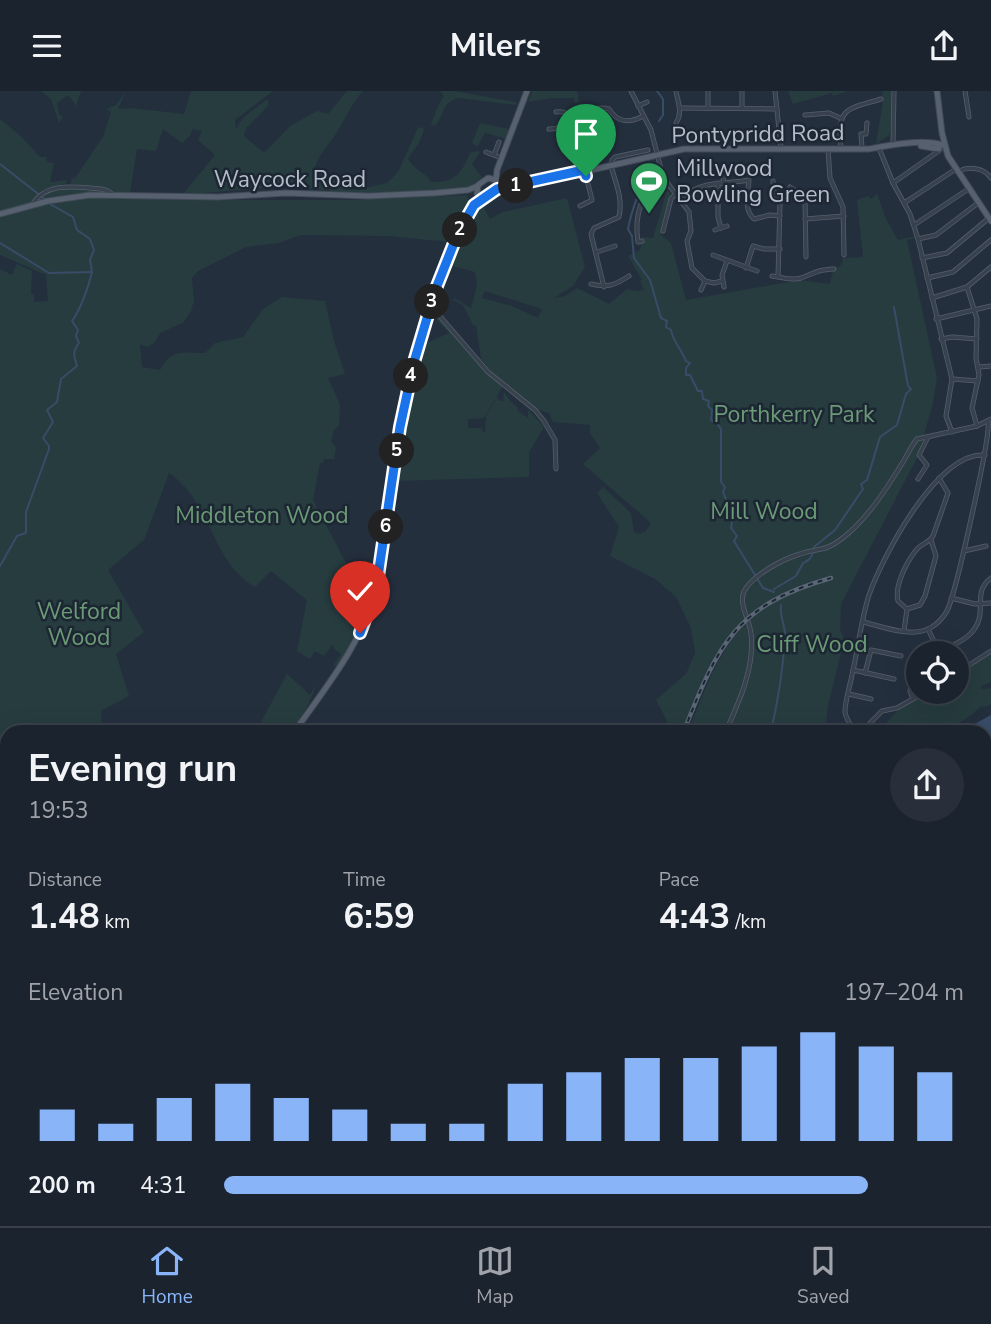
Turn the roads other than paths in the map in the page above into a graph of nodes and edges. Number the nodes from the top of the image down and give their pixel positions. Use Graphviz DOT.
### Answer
graph roads {
  1 [pos="527,91"];
  2 [pos="631,91"];
  3 [pos="676,91"];
  4 [pos="708,91"];
  5 [pos="742,91"];
  6 [pos="775,91"];
  7 [pos="894,91"];
  8 [pos="937,91"];
  9 [pos="965,91"];
  10 [pos="881,99"];
  11 [pos="647,102"];
  12 [pos="638,106"];
  13 [pos="680,108"];
  14 [pos="708,108"];
  15 [pos="742,108"];
  16 [pos="777,109"];
  17 [pos="556,112"];
  18 [pos="585,113"];
  19 [pos="805,115"];
  20 [pos="643,116"];
  21 [pos="968,117"];
  22 [pos="841,119"];
  23 [pos="573,121"];
  24 [pos="676,123"];
  25 [pos="867,123"];
  26 [pos="549,129"];
  27 [pos="579,139"];
  28 [pos="499,142"];
  29 [pos="893,144"];
  30 [pos="878,147"];
  31 [pos="941,147"];
  32 [pos="781,148"];
  33 [pos="828,149"];
  34 [pos="841,149"];
  35 [pos="862,149"];
  36 [pos="648,150"];
  37 [pos="486,152"];
  38 [pos="494,155"];
  39 [pos="657,155"];
  40 [pos="502,158"];
  41 [pos="611,164"];
  42 [pos="659,168"];
  43 [pos="584,170"];
  44 [pos="649,170"];
  45 [pos="958,170"];
  46 [pos="724,171"];
  47 [pos="663,177"];
  48 [pos="991,178"];
  49 [pos="484,180"];
  50 [pos="496,180"];
  51 [pos="774,181"];
  52 [pos="721,183"];
  53 [pos="893,183"];
  54 [pos="519,185"];
  55 [pos="527,186"];
  56 [pos="790,187"];
  57 [pos="970,188"];
  58 [pos="477,191"];
  59 [pos="502,193"];
  60 [pos="112,194"];
  61 [pos="675,194"];
  62 [pos="484,197"];
  63 [pos="39,200"];
  64 [pos="679,200"];
  65 [pos="904,203"];
  66 [pos="979,203"];
  67 [pos="739,205"];
  68 [pos="747,205"];
  69 [pos="580,206"];
  70 [pos="0,214"];
  71 [pos="844,215"];
  72 [pos="780,216"];
  73 [pos="465,219"];
  74 [pos="806,219"];
  75 [pos="990,219"];
  76 [pos="914,225"];
  77 [pos="727,226"];
  78 [pos="721,228"];
  79 [pos="715,230"];
  80 [pos="663,231"];
  81 [pos="918,239"];
  82 [pos="991,240"];
  83 [pos="642,241"];
  84 [pos="615,246"];
  85 [pos="780,249"];
  86 [pos="597,252"];
  87 [pos="713,255"];
  88 [pos="844,255"];
  89 [pos="806,257"];
  90 [pos="922,258"];
  91 [pos="727,261"];
  92 [pos="991,267"];
  93 [pos="746,268"];
  94 [pos="834,269"];
  95 [pos="757,271"];
  96 [pos="629,276"];
  97 [pos="772,276"];
  98 [pos="778,277"];
  99 [pos="927,278"];
  100 [pos="705,281"];
  101 [pos="722,281"];
  102 [pos="591,284"];
  103 [pos="604,287"];
  104 [pos="724,287"];
  105 [pos="967,287"];
  106 [pos="702,290"];
  107 [pos="931,298"];
  108 [pos="430,306"];
  109 [pos="991,306"];
  110 [pos="975,310"];
  111 [pos="936,319"];
  112 [pos="941,339"];
  113 [pos="977,339"];
  114 [pos="991,366"];
  115 [pos="979,367"];
  116 [pos="952,379"];
  117 [pos="978,381"];
  118 [pos="990,420"];
  119 [pos="977,426"];
  120 [pos="952,432"];
  121 [pos="928,437"];
  122 [pos="985,455"];
  123 [pos="556,468"];
  124 [pos="939,478"];
  125 [pos="918,479"];
  126 [pos="931,540"];
  127 [pos="986,546"];
  128 [pos="963,551"];
  129 [pos="991,578"];
  130 [pos="951,598"];
  131 [pos="991,603"];
  132 [pos="980,604"];
  133 [pos="907,609"];
  134 [pos="863,622"];
  135 [pos="928,629"];
  136 [pos="904,631"];
  137 [pos="934,641"];
  138 [pos="957,641"];
  139 [pos="991,651"];
  140 [pos="901,656"];
  141 [pos="969,665"];
  142 [pos="853,670"];
  143 [pos="865,673"];
  144 [pos="894,679"];
  145 [pos="848,694"];
  146 [pos="870,699"];
  147 [pos="906,703"];
  148 [pos="870,723"];
  149 [pos="299,725"];
  150 [pos="728,725"];
  151 [pos="851,725"];
  1 -- 40 [label="main road"];
  2 -- 12 [label="street"];
  3 -- 13 [label="street"];
  4 -- 14 [label="street"];
  5 -- 15 [label="street"];
  6 -- 16 [label="street"];
  7 -- 29 [label="street"];
  8 -- 31 [label="main road"];
  9 -- 21 [label="street"];
  10 -- 22 [label="street"];
  11 -- 12 [label="street"];
  12 -- 20 [label="street"];
  13 -- 14 [label="street"];
  13 -- 24 [label="street"];
  14 -- 15 [label="street"];
  15 -- 16 [label="street"];
  16 -- 32 [label="street"];
  17 -- 23 [label="street"];
  18 -- 20 [label="street"];
  18 -- 23 [label="street"];
  18 -- 27 [label="street"];
  19 -- 22 [label="street"];
  20 -- 39 [label="street"];
  22 -- 34 [label="street"];
  23 -- 26 [label="street"];
  25 -- 35 [label="street"];
  28 -- 38 [label="street"];
  29 -- 30 [label="main road, Pontypridd Road"];
  29 -- 31 [label="main road, Pontypridd Road"];
  30 -- 35 [label="main road, Pontypridd Road"];
  30 -- 53 [label="street"];
  31 -- 45 [label="main road"];
  31 -- 53 [label="street"];
  32 -- 33 [label="main road, Pontypridd Road"];
  32 -- 39 [label="main road, Pontypridd Road"];
  33 -- 34 [label="main road, Pontypridd Road"];
  33 -- 71 [label="street"];
  34 -- 35 [label="main road, Pontypridd Road"];
  36 -- 41 [label="street"];
  37 -- 38 [label="street"];
  38 -- 40 [label="street"];
  39 -- 41 [label="main road, Pontypridd Road"];
  39 -- 42 [label="street"];
  40 -- 49 [label="main road"];
  40 -- 50 [label="main road"];
  41 -- 43 [label="main road, Pontypridd Road"];
  41 -- 86 [label="street"];
  42 -- 44 [label="street"];
  42 -- 47 [label="street"];
  43 -- 55 [label="main road, Pontypridd Road"];
  43 -- 69 [label="street"];
  45 -- 48 [label="street"];
  45 -- 57 [label="main road"];
  45 -- 65 [label="street"];
  46 -- 52 [label="street"];
  47 -- 61 [label="street"];
  47 -- 83 [label="street"];
  49 -- 50 [label="main road, Pontypridd Road"];
  49 -- 58 [label="main road"];
  50 -- 54 [label="main road, Pontypridd Road"];
  50 -- 59 [label="main road"];
  51 -- 72 [label="street"];
  52 -- 64 [label="street"];
  52 -- 68 [label="street"];
  52 -- 78 [label="street"];
  53 -- 65 [label="street"];
  54 -- 55 [label="main road, Pontypridd Road"];
  54 -- 59 [label="main road, Pontypridd Road"];
  55 -- 59 [label="street"];
  56 -- 74 [label="street"];
  57 -- 66 [label="main road"];
  57 -- 76 [label="street"];
  58 -- 60 [label="main road, Waycock Road"];
  58 -- 62 [label="main road, Waycock Road"];
  58 -- 73 [label="main road"];
  59 -- 62 [label="main road"];
  60 -- 63 [label="main road, Waycock Road"];
  60 -- 63 [label="street, Waycock Road"];
  61 -- 64 [label="street"];
  61 -- 80 [label="street"];
  62 -- 73 [label="main road"];
  63 -- 70 [label="main road"];
  64 -- 100 [label="street"];
  65 -- 76 [label="street"];
  66 -- 75 [label="main road"];
  66 -- 81 [label="street"];
  67 -- 68 [label="street"];
  68 -- 72 [label="street"];
  71 -- 74 [label="street"];
  71 -- 88 [label="street"];
  72 -- 85 [label="street"];
  73 -- 108 [label="main road"];
  74 -- 89 [label="street"];
  75 -- 90 [label="street"];
  76 -- 81 [label="street"];
  77 -- 78 [label="street"];
  78 -- 79 [label="street"];
  81 -- 90 [label="street"];
  82 -- 99 [label="street"];
  84 -- 86 [label="street"];
  85 -- 93 [label="street"];
  85 -- 98 [label="street"];
  86 -- 103 [label="street"];
  87 -- 91 [label="street"];
  90 -- 99 [label="street"];
  91 -- 93 [label="street"];
  91 -- 101 [label="street"];
  92 -- 105 [label="street"];
  93 -- 95 [label="street"];
  94 -- 98 [label="street"];
  96 -- 103 [label="street"];
  97 -- 98 [label="street"];
  99 -- 107 [label="street"];
  100 -- 101 [label="street"];
  100 -- 106 [label="street"];
  101 -- 104 [label="street"];
  102 -- 103 [label="street"];
  105 -- 107 [label="street"];
  105 -- 110 [label="street"];
  107 -- 111 [label="street"];
  108 -- 123 [label="street"];
  108 -- 149 [label="main road"];
  109 -- 110 [label="street"];
  110 -- 111 [label="street"];
  110 -- 113 [label="street"];
  111 -- 112 [label="street"];
  112 -- 113 [label="street"];
  112 -- 116 [label="street"];
  113 -- 115 [label="street"];
  114 -- 115 [label="street"];
  115 -- 117 [label="street"];
  116 -- 117 [label="street"];
  116 -- 120 [label="street"];
  117 -- 119 [label="street"];
  118 -- 119 [label="street"];
  118 -- 122 [label="street"];
  119 -- 120 [label="street"];
  120 -- 121 [label="street"];
  121 -- 125 [label="street"];
  121 -- 150 [label="street"];
  122 -- 124 [label="street"];
  122 -- 128 [label="street"];
  124 -- 126 [label="street"];
  124 -- 134 [label="street"];
  126 -- 133 [label="street"];
  126 -- 133 [label="street"];
  127 -- 128 [label="street"];
  128 -- 130 [label="street"];
  129 -- 132 [label="street"];
  130 -- 132 [label="street"];
  130 -- 135 [label="street"];
  131 -- 132 [label="street"];
  132 -- 138 [label="street"];
  133 -- 136 [label="street"];
  134 -- 136 [label="street"];
  134 -- 142 [label="street"];
  135 -- 136 [label="street"];
  135 -- 137 [label="street"];
  139 -- 141 [label="street"];
  140 -- 143 [label="street"];
  142 -- 143 [label="street"];
  142 -- 145 [label="street"];
  143 -- 144 [label="street"];
  145 -- 146 [label="street"];
  145 -- 151 [label="street"];
  147 -- 148 [label="street"];
}
